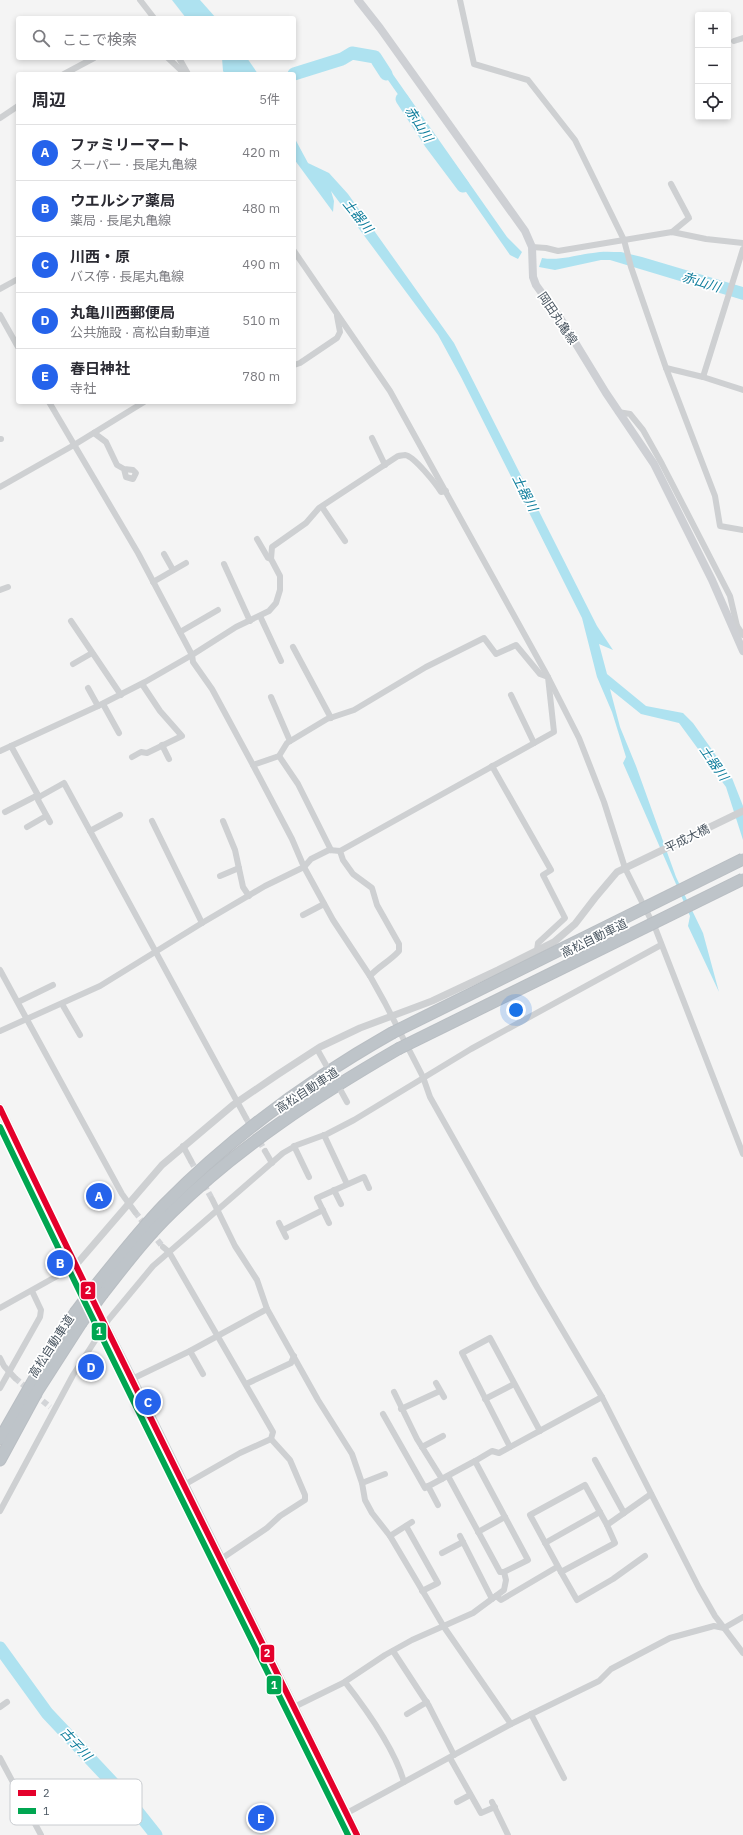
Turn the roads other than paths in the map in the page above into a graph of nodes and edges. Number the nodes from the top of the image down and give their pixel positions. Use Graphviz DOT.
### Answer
graph roads {
  1 [pos="140,0"];
  2 [pos="460,0"];
  3 [pos="360,1"];
  4 [pos="152,16"];
  5 [pos="743,38"];
  6 [pos="734,41"];
  7 [pos="90,60"];
  8 [pos="170,60"];
  9 [pos="179,60"];
  10 [pos="68,72"];
  11 [pos="183,72"];
  12 [pos="187,72"];
  13 [pos="16,107"];
  14 [pos="0,118"];
  15 [pos="671,184"];
  16 [pos="672,232"];
  17 [pos="624,240"];
  18 [pos="743,243"];
  19 [pos="532,247"];
  20 [pos="743,249"];
  21 [pos="296,254"];
  22 [pos="16,280"];
  23 [pos="0,289"];
  24 [pos="336,312"];
  25 [pos="0,314"];
  26 [pos="16,343"];
  27 [pos="296,364"];
  28 [pos="666,368"];
  29 [pos="703,377"];
  30 [pos="743,390"];
  31 [pos="50,404"];
  32 [pos="141,404"];
  33 [pos="94,433"];
  34 [pos="372,438"];
  35 [pos="74,445"];
  36 [pos="385,465"];
  37 [pos="124,469"];
  38 [pos="0,487"];
  39 [pos="446,491"];
  40 [pos="322,507"];
  41 [pos="743,530"];
  42 [pos="257,539"];
  43 [pos="345,541"];
  44 [pos="164,554"];
  45 [pos="272,559"];
  46 [pos="186,563"];
  47 [pos="224,564"];
  48 [pos="174,570"];
  49 [pos="153,582"];
  50 [pos="8,587"];
  51 [pos="0,590"];
  52 [pos="218,610"];
  53 [pos="260,616"];
  54 [pos="71,621"];
  55 [pos="250,621"];
  56 [pos="735,626"];
  57 [pos="180,632"];
  58 [pos="743,635"];
  59 [pos="293,647"];
  60 [pos="743,651"];
  61 [pos="92,653"];
  62 [pos="192,655"];
  63 [pos="280,661"];
  64 [pos="73,664"];
  65 [pos="548,677"];
  66 [pos="142,684"];
  67 [pos="88,688"];
  68 [pos="121,694"];
  69 [pos="511,694"];
  70 [pos="271,697"];
  71 [pos="100,705"];
  72 [pos="332,718"];
  73 [pos="119,733"];
  74 [pos="290,741"];
  75 [pos="534,742"];
  76 [pos="162,745"];
  77 [pos="11,746"];
  78 [pos="0,751"];
  79 [pos="278,756"];
  80 [pos="132,757"];
  81 [pos="169,759"];
  82 [pos="253,765"];
  83 [pos="492,766"];
  84 [pos="38,796"];
  85 [pos="743,811"];
  86 [pos="5,812"];
  87 [pos="120,815"];
  88 [pos="46,816"];
  89 [pos="152,821"];
  90 [pos="223,821"];
  91 [pos="50,822"];
  92 [pos="27,827"];
  93 [pos="90,831"];
  94 [pos="331,850"];
  95 [pos="340,851"];
  96 [pos="743,859"];
  97 [pos="628,866"];
  98 [pos="304,867"];
  99 [pos="238,868"];
  100 [pos="220,876"];
  101 [pos="743,879"];
  102 [pos="249,896"];
  103 [pos="324,904"];
  104 [pos="303,915"];
  105 [pos="202,922"];
  106 [pos="661,945"];
  107 [pos="537,950"];
  108 [pos="155,951"];
  109 [pos="0,970"];
  110 [pos="370,976"];
  111 [pos="53,985"];
  112 [pos="18,1002"];
  113 [pos="62,1004"];
  114 [pos="391,1017"];
  115 [pos="27,1020"];
  116 [pos="0,1031"];
  117 [pos="80,1035"];
  118 [pos="317,1049"];
  119 [pos="326,1065"];
  120 [pos="423,1078"];
  121 [pos="341,1091"];
  122 [pos="237,1102"];
  123 [pos="347,1102"];
  124 [pos="0,1108"];
  125 [pos="246,1118"];
  126 [pos="324,1135"];
  127 [pos="183,1146"];
  128 [pos="294,1146"];
  129 [pos="265,1151"];
  130 [pos="743,1154"];
  131 [pos="191,1161"];
  132 [pos="272,1163"];
  133 [pos="308,1177"];
  134 [pos="348,1184"];
  135 [pos="369,1188"];
  136 [pos="334,1190"];
  137 [pos="212,1199"];
  138 [pos="128,1203"];
  139 [pos="341,1204"];
  140 [pos="218,1210"];
  141 [pos="323,1210"];
  142 [pos="135,1212"];
  143 [pos="279,1223"];
  144 [pos="329,1223"];
  145 [pos="283,1230"];
  146 [pos="286,1237"];
  147 [pos="163,1247"];
  148 [pos="169,1252"];
  149 [pos="75,1266"];
  150 [pos="100,1289"];
  151 [pos="32,1291"];
  152 [pos="0,1308"];
  153 [pos="267,1308"];
  154 [pos="105,1325"];
  155 [pos="217,1337"];
  156 [pos="190,1351"];
  157 [pos="294,1356"];
  158 [pos="0,1358"];
  159 [pos="10,1372"];
  160 [pos="203,1374"];
  161 [pos="14,1378"];
  162 [pos="132,1379"];
  163 [pos="436,1383"];
  164 [pos="246,1384"];
  165 [pos="514,1384"];
  166 [pos="0,1388"];
  167 [pos="440,1391"];
  168 [pos="394,1392"];
  169 [pos="444,1397"];
  170 [pos="602,1397"];
  171 [pos="486,1399"];
  172 [pos="401,1409"];
  173 [pos="383,1414"];
  174 [pos="540,1431"];
  175 [pos="443,1436"];
  176 [pos="0,1439"];
  177 [pos="271,1439"];
  178 [pos="422,1447"];
  179 [pos="510,1447"];
  180 [pos="0,1460"];
  181 [pos="595,1460"];
  182 [pos="475,1461"];
  183 [pos="385,1474"];
  184 [pos="445,1477"];
  185 [pos="362,1483"];
  186 [pos="184,1485"];
  187 [pos="428,1486"];
  188 [pos="651,1494"];
  189 [pos="1,1506"];
  190 [pos="438,1506"];
  191 [pos="600,1512"];
  192 [pos="624,1513"];
  193 [pos="505,1517"];
  194 [pos="412,1522"];
  195 [pos="406,1526"];
  196 [pos="607,1526"];
  197 [pos="478,1532"];
  198 [pos="390,1536"];
  199 [pos="545,1543"];
  200 [pos="442,1552"];
  201 [pos="645,1556"];
  202 [pos="221,1559"];
  203 [pos="559,1569"];
  204 [pos="504,1572"];
  205 [pos="422,1591"];
  206 [pos="494,1598"];
  207 [pos="743,1617"];
  208 [pos="444,1627"];
  209 [pos="724,1628"];
  210 [pos="393,1650"];
  211 [pos="743,1653"];
  212 [pos="345,1682"];
  213 [pos="7,1702"];
  214 [pos="427,1702"];
  215 [pos="0,1707"];
  216 [pos="294,1707"];
  217 [pos="407,1714"];
  218 [pos="531,1714"];
  219 [pos="511,1724"];
  220 [pos="452,1756"];
  221 [pos="0,1758"];
  222 [pos="564,1778"];
  223 [pos="11,1779"];
  224 [pos="404,1782"];
  225 [pos="470,1795"];
  226 [pos="457,1802"];
  227 [pos="347,1813"];
  228 [pos="36,1825"];
  229 [pos="41,1835"];
  230 [pos="357,1835"];
  231 [pos="508,1835"];
  1 -- 4 [label="street"];
  2 -- 17 [label="street"];
  3 -- 19 [label="main road, 岡田丸亀線"];
  5 -- 6 [label="street"];
  7 -- 10 [label="street"];
  8 -- 11 [label="street"];
  9 -- 12 [label="street"];
  13 -- 14 [label="street"];
  15 -- 16 [label="street"];
  16 -- 17 [label="street"];
  16 -- 18 [label="street"];
  17 -- 19 [label="street"];
  17 -- 28 [label="street"];
  19 -- 56 [label="main road, 岡田丸亀線"];
  20 -- 29 [label="street"];
  21 -- 24 [label="street"];
  22 -- 23 [label="street"];
  24 -- 27 [label="street"];
  24 -- 39 [label="street"];
  25 -- 26 [label="street"];
  28 -- 29 [label="street"];
  28 -- 41 [label="street"];
  29 -- 30 [label="street"];
  31 -- 35 [label="street"];
  32 -- 33 [label="street"];
  33 -- 35 [label="street"];
  33 -- 37 [label="street"];
  34 -- 36 [label="street"];
  35 -- 38 [label="street"];
  35 -- 49 [label="street"];
  36 -- 39 [label="street"];
  36 -- 40 [label="street"];
  39 -- 65 [label="street"];
  40 -- 43 [label="street"];
  40 -- 45 [label="street"];
  42 -- 45 [label="street"];
  44 -- 48 [label="street"];
  45 -- 53 [label="street"];
  46 -- 48 [label="street"];
  47 -- 55 [label="street"];
  48 -- 49 [label="street"];
  49 -- 57 [label="street"];
  50 -- 51 [label="street"];
  52 -- 57 [label="street"];
  53 -- 55 [label="street"];
  53 -- 63 [label="street"];
  54 -- 61 [label="street"];
  55 -- 62 [label="street"];
  56 -- 58 [label="street"];
  56 -- 60 [label="main road, 岡田丸亀線"];
  57 -- 62 [label="street"];
  59 -- 72 [label="street"];
  61 -- 64 [label="street"];
  61 -- 68 [label="street"];
  62 -- 66 [label="street"];
  62 -- 82 [label="street"];
  65 -- 72 [label="street"];
  65 -- 75 [label="street"];
  65 -- 97 [label="street"];
  66 -- 68 [label="street"];
  66 -- 76 [label="street"];
  67 -- 71 [label="street"];
  68 -- 71 [label="street"];
  69 -- 75 [label="street"];
  70 -- 74 [label="street"];
  71 -- 73 [label="street"];
  71 -- 77 [label="street"];
  72 -- 74 [label="street"];
  74 -- 79 [label="street"];
  75 -- 83 [label="street"];
  76 -- 80 [label="street"];
  76 -- 81 [label="street"];
  77 -- 78 [label="street"];
  77 -- 84 [label="street"];
  79 -- 82 [label="street"];
  79 -- 94 [label="street"];
  82 -- 98 [label="street"];
  83 -- 95 [label="street"];
  83 -- 107 [label="street"];
  84 -- 86 [label="street"];
  84 -- 88 [label="street"];
  84 -- 93 [label="street"];
  85 -- 97 [label="street, 平成大橋"];
  87 -- 93 [label="street"];
  88 -- 91 [label="street"];
  88 -- 92 [label="street"];
  89 -- 105 [label="street"];
  90 -- 99 [label="street"];
  93 -- 108 [label="street"];
  94 -- 95 [label="street"];
  94 -- 98 [label="street"];
  95 -- 110 [label="street"];
  96 -- 150 [label="highway, 高松自動車道, bridge"];
  97 -- 106 [label="street"];
  97 -- 107 [label="street, 平成大橋"];
  98 -- 102 [label="street"];
  98 -- 103 [label="street"];
  99 -- 100 [label="street"];
  99 -- 102 [label="street"];
  101 -- 150 [label="highway, 高松自動車道, bridge"];
  102 -- 105 [label="street"];
  103 -- 104 [label="street"];
  103 -- 110 [label="street"];
  105 -- 108 [label="street"];
  106 -- 120 [label="street"];
  106 -- 130 [label="street"];
  107 -- 114 [label="street, 平成大橋"];
  108 -- 113 [label="street"];
  108 -- 122 [label="street"];
  109 -- 112 [label="street"];
  110 -- 114 [label="street"];
  111 -- 112 [label="street"];
  112 -- 115 [label="street"];
  113 -- 115 [label="street"];
  113 -- 117 [label="street"];
  114 -- 118 [label="street, 平成大橋"];
  114 -- 120 [label="street"];
  115 -- 116 [label="street"];
  115 -- 138 [label="street"];
  118 -- 119 [label="street"];
  118 -- 122 [label="street, 平成大橋"];
  120 -- 126 [label="street"];
  120 -- 170 [label="street"];
  121 -- 123 [label="street"];
  122 -- 125 [label="street"];
  122 -- 127 [label="street, 平成大橋"];
  124 -- 149 [label="main road"];
  126 -- 128 [label="street"];
  126 -- 134 [label="street"];
  127 -- 131 [label="street"];
  127 -- 138 [label="street, 平成大橋"];
  128 -- 132 [label="street"];
  128 -- 133 [label="street"];
  129 -- 132 [label="street"];
  132 -- 140 [label="street"];
  134 -- 135 [label="street"];
  134 -- 136 [label="street"];
  136 -- 139 [label="street"];
  136 -- 141 [label="street"];
  137 -- 140 [label="street"];
  138 -- 142 [label="street"];
  138 -- 149 [label="street, 平成大橋"];
  140 -- 148 [label="street"];
  140 -- 153 [label="street"];
  141 -- 144 [label="street"];
  141 -- 145 [label="street"];
  143 -- 145 [label="street"];
  145 -- 146 [label="street"];
  147 -- 148 [label="street"];
  148 -- 154 [label="street"];
  148 -- 155 [label="street"];
  149 -- 151 [label="street"];
  149 -- 154 [label="main road"];
  150 -- 176 [label="highway, 高松自動車道, bridge"];
  150 -- 180 [label="highway, 高松自動車道, bridge"];
  151 -- 152 [label="street"];
  151 -- 159 [label="street"];
  153 -- 155 [label="street"];
  153 -- 157 [label="street"];
  154 -- 162 [label="main road"];
  154 -- 189 [label="street"];
  155 -- 156 [label="street"];
  155 -- 164 [label="street"];
  156 -- 160 [label="street"];
  156 -- 162 [label="street"];
  157 -- 164 [label="street"];
  157 -- 185 [label="street"];
  158 -- 159 [label="street"];
  159 -- 161 [label="street"];
  159 -- 166 [label="street"];
  162 -- 186 [label="main road"];
  163 -- 167 [label="street"];
  164 -- 177 [label="street"];
  165 -- 171 [label="street"];
  165 -- 171 [label="street"];
  165 -- 174 [label="street"];
  167 -- 169 [label="street"];
  167 -- 172 [label="street"];
  168 -- 172 [label="street"];
  170 -- 174 [label="street"];
  170 -- 188 [label="street"];
  171 -- 179 [label="street"];
  172 -- 178 [label="street"];
  173 -- 187 [label="street"];
  174 -- 179 [label="street"];
  175 -- 178 [label="street"];
  177 -- 186 [label="street"];
  177 -- 202 [label="street"];
  178 -- 184 [label="street"];
  179 -- 182 [label="street"];
  181 -- 192 [label="street"];
  182 -- 184 [label="street"];
  182 -- 193 [label="street"];
  183 -- 185 [label="street"];
  184 -- 187 [label="street"];
  184 -- 197 [label="street"];
  185 -- 198 [label="street"];
  186 -- 202 [label="main road"];
  187 -- 190 [label="street"];
  188 -- 192 [label="street"];
  188 -- 209 [label="street"];
  191 -- 196 [label="street"];
  191 -- 199 [label="street"];
  191 -- 199 [label="street"];
  192 -- 196 [label="street"];
  193 -- 197 [label="street"];
  193 -- 204 [label="street"];
  194 -- 195 [label="street"];
  195 -- 198 [label="street"];
  195 -- 205 [label="street"];
  196 -- 203 [label="street"];
  197 -- 204 [label="street"];
  198 -- 205 [label="street"];
  199 -- 203 [label="street"];
  200 -- 206 [label="street"];
  201 -- 203 [label="street"];
  202 -- 216 [label="main road"];
  203 -- 206 [label="street"];
  204 -- 206 [label="street"];
  205 -- 208 [label="street"];
  206 -- 208 [label="street"];
  207 -- 209 [label="street"];
  208 -- 210 [label="street"];
  208 -- 219 [label="street"];
  209 -- 211 [label="street"];
  209 -- 218 [label="street"];
  210 -- 212 [label="street"];
  210 -- 214 [label="street"];
  212 -- 216 [label="street"];
  212 -- 224 [label="street"];
  213 -- 215 [label="street"];
  214 -- 217 [label="street"];
  214 -- 220 [label="street"];
  216 -- 227 [label="main road"];
  218 -- 219 [label="street"];
  218 -- 222 [label="street"];
  219 -- 220 [label="street"];
  220 -- 224 [label="street"];
  220 -- 225 [label="street"];
  221 -- 223 [label="street"];
  224 -- 227 [label="street"];
  225 -- 226 [label="street"];
  225 -- 231 [label="street"];
  227 -- 230 [label="main road"];
  228 -- 229 [label="street"];
}
